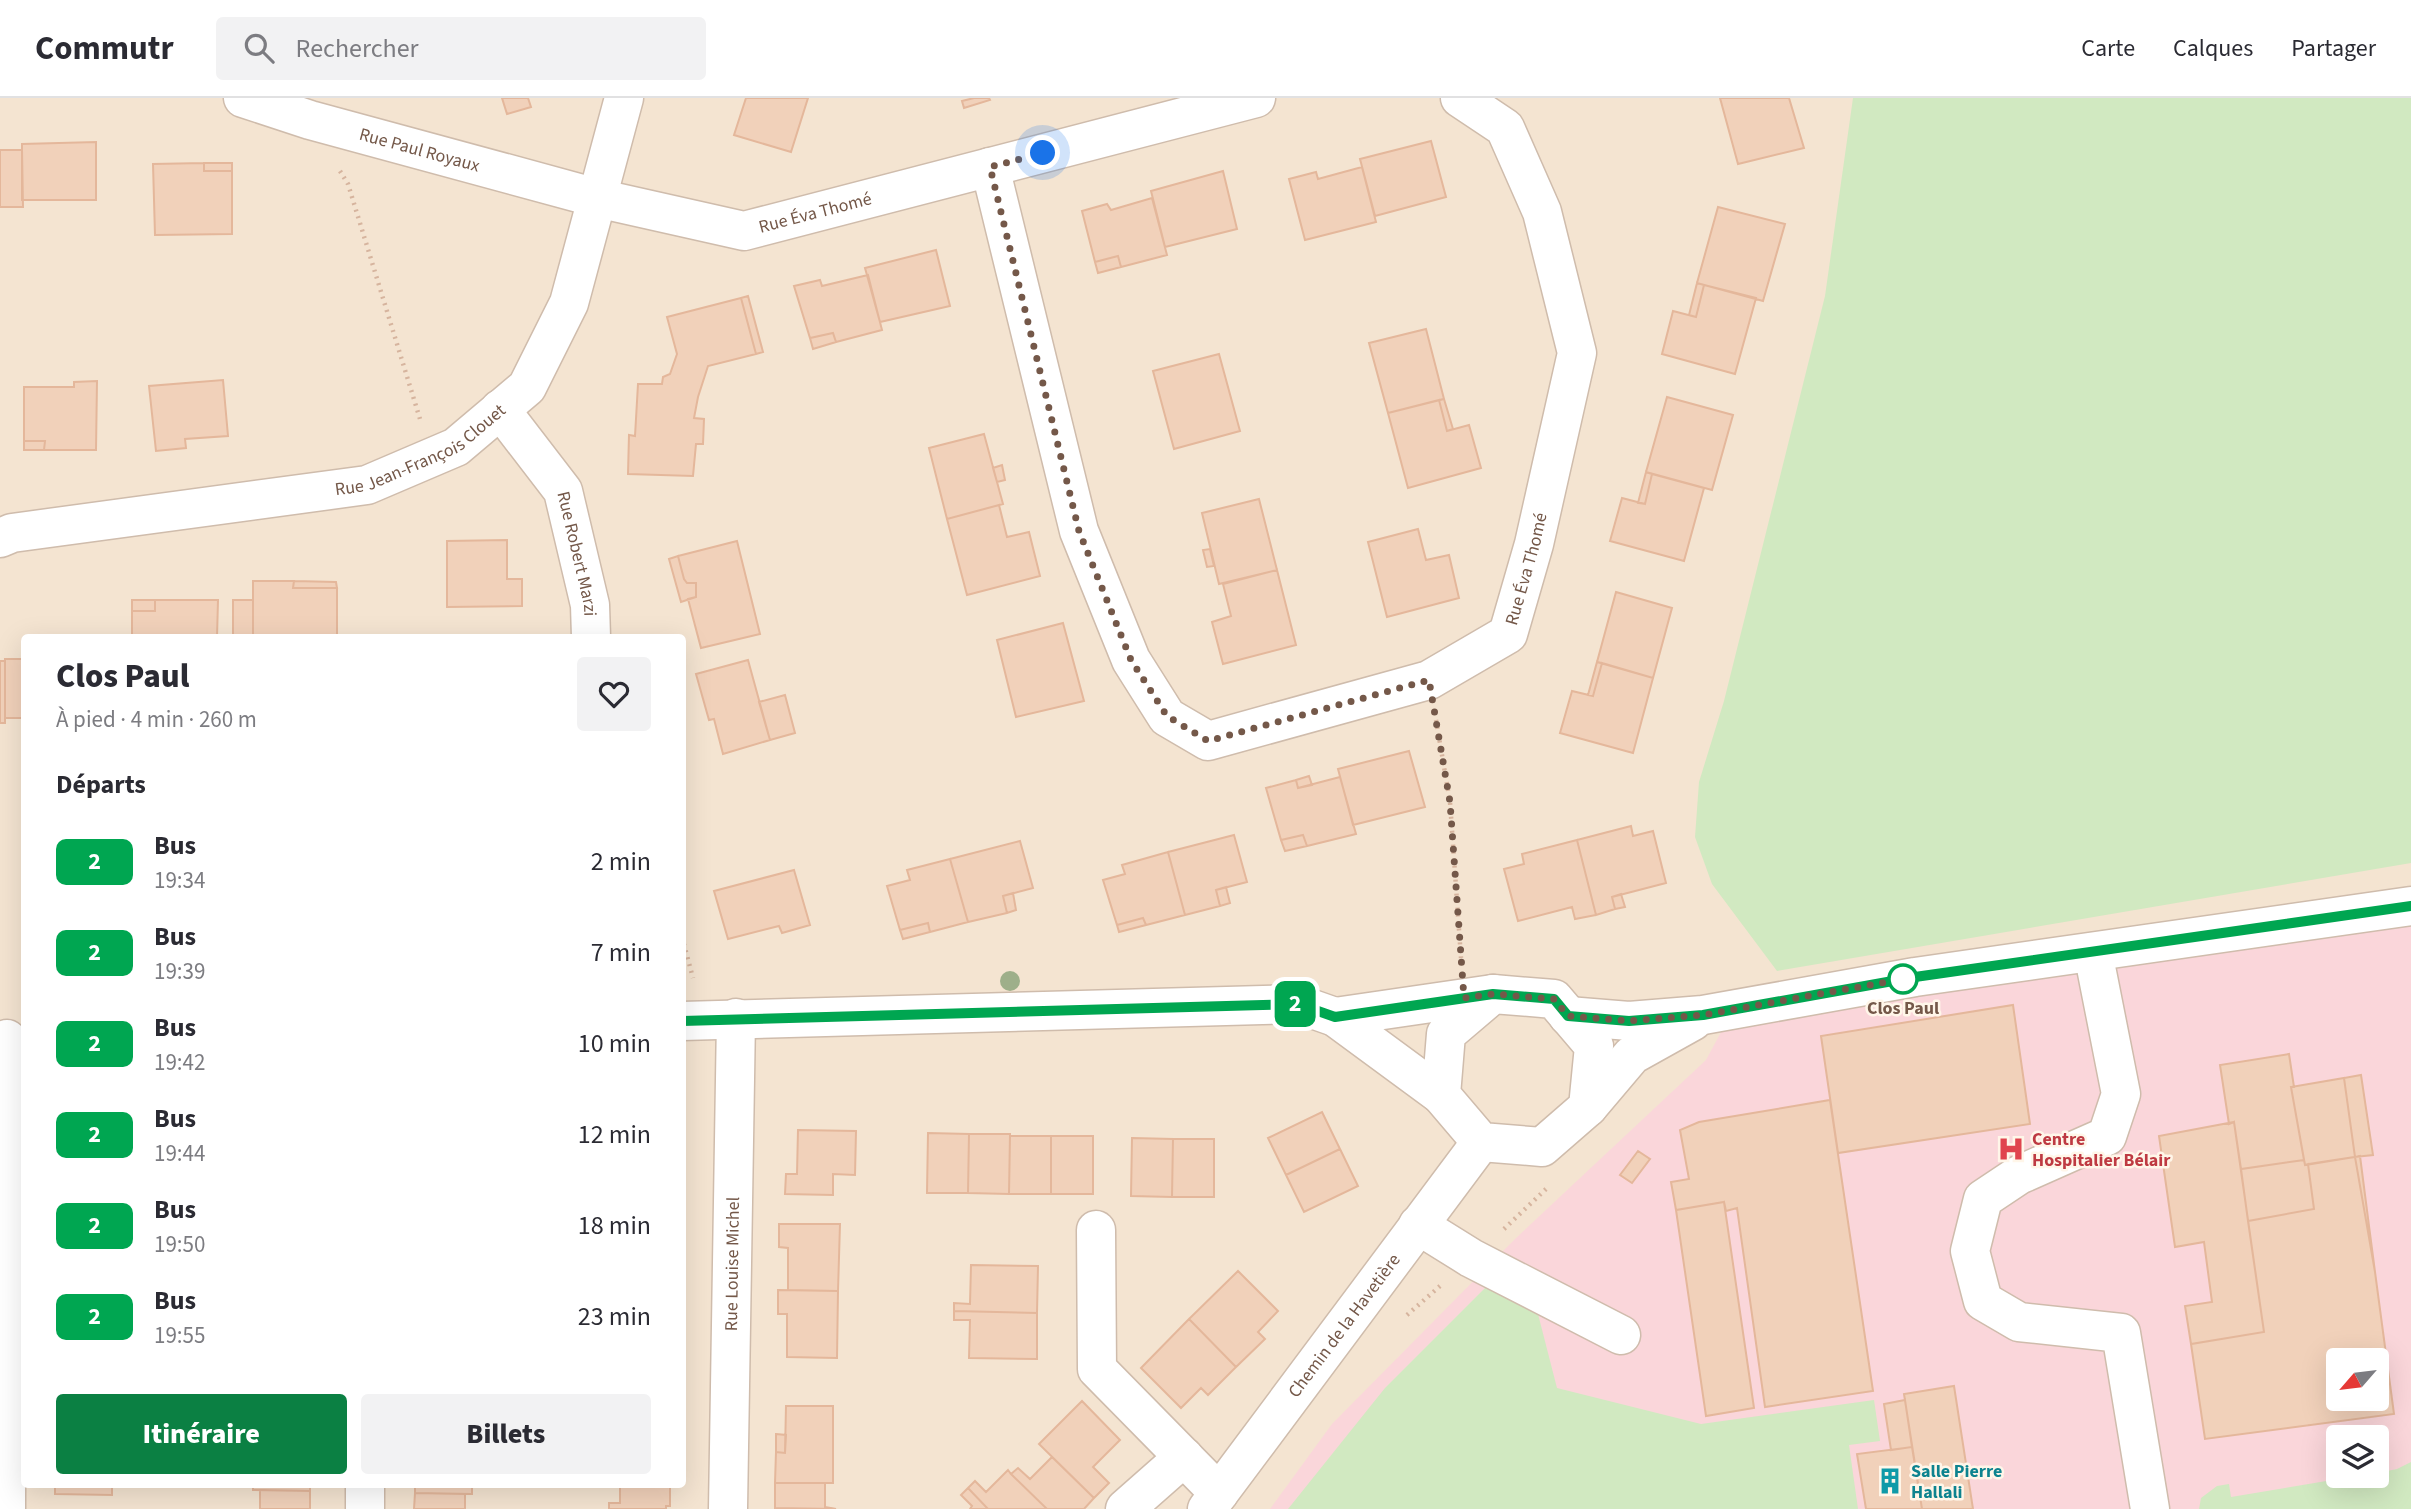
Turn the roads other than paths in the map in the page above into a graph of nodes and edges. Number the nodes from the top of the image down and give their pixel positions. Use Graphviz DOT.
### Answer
graph roads {
  1 [pos="243,98"];
  2 [pos="624,98"];
  3 [pos="1256,98"];
  4 [pos="1460,98"];
  5 [pos="990,167"];
  6 [pos="597,198"];
  7 [pos="500,410"];
  8 [pos="0,538"];
  9 [pos="591,634"];
  10 [pos="2411,906"];
  11 [pos="2092,952"];
  12 [pos="1478,996"];
  13 [pos="1703,1015"];
  14 [pos="1568,1016"];
  15 [pos="1335,1017"];
  16 [pos="736,1018"];
  17 [pos="686,1021"];
  18 [pos="11,1039"];
  19 [pos="1441,1095"];
  20 [pos="1588,1107"];
  21 [pos="1481,1142"];
  22 [pos="1418,1226"];
  23 [pos="1096,1230"];
  24 [pos="1621,1335"];
  25 [pos="1184,1457"];
  26 [pos="365,1488"];
  27 [pos="1213,1501"];
  28 [pos="6,1509"];
  29 [pos="365,1509"];
  30 [pos="728,1509"];
  31 [pos="1125,1509"];
  32 [pos="2150,1509"];
  1 -- 6 [label="street, Rue Paul Royaux"];
  2 -- 6 [label="street, Rue Jean-François Clouet"];
  3 -- 5 [label="street, Rue Éva Thomé"];
  4 -- 5 [label="street, Rue Éva Thomé"];
  5 -- 6 [label="street, Rue Éva Thomé"];
  6 -- 7 [label="street, Rue Jean-François Clouet"];
  7 -- 8 [label="street, Rue Jean-François Clouet"];
  7 -- 9 [label="street, Rue Robert Marzi"];
  10 -- 11 [label="street"];
  11 -- 13 [label="street"];
  11 -- 32 [label="street"];
  12 -- 14 [label="street"];
  12 -- 15 [label="street"];
  12 -- 19 [label="street"];
  13 -- 14 [label="street"];
  13 -- 20 [label="street"];
  14 -- 20 [label="street"];
  15 -- 16 [label="street"];
  15 -- 19 [label="street"];
  16 -- 17 [label="street"];
  16 -- 30 [label="street, Rue Louise Michel"];
  18 -- 28 [label="street"];
  19 -- 21 [label="street"];
  20 -- 21 [label="street"];
  21 -- 22 [label="street, Chemin de la Havetière"];
  22 -- 24 [label="street"];
  22 -- 27 [label="street, Chemin de la Havetière"];
  23 -- 25 [label="street"];
  25 -- 27 [label="street"];
  25 -- 31 [label="street"];
  26 -- 29 [label="street"];
}
